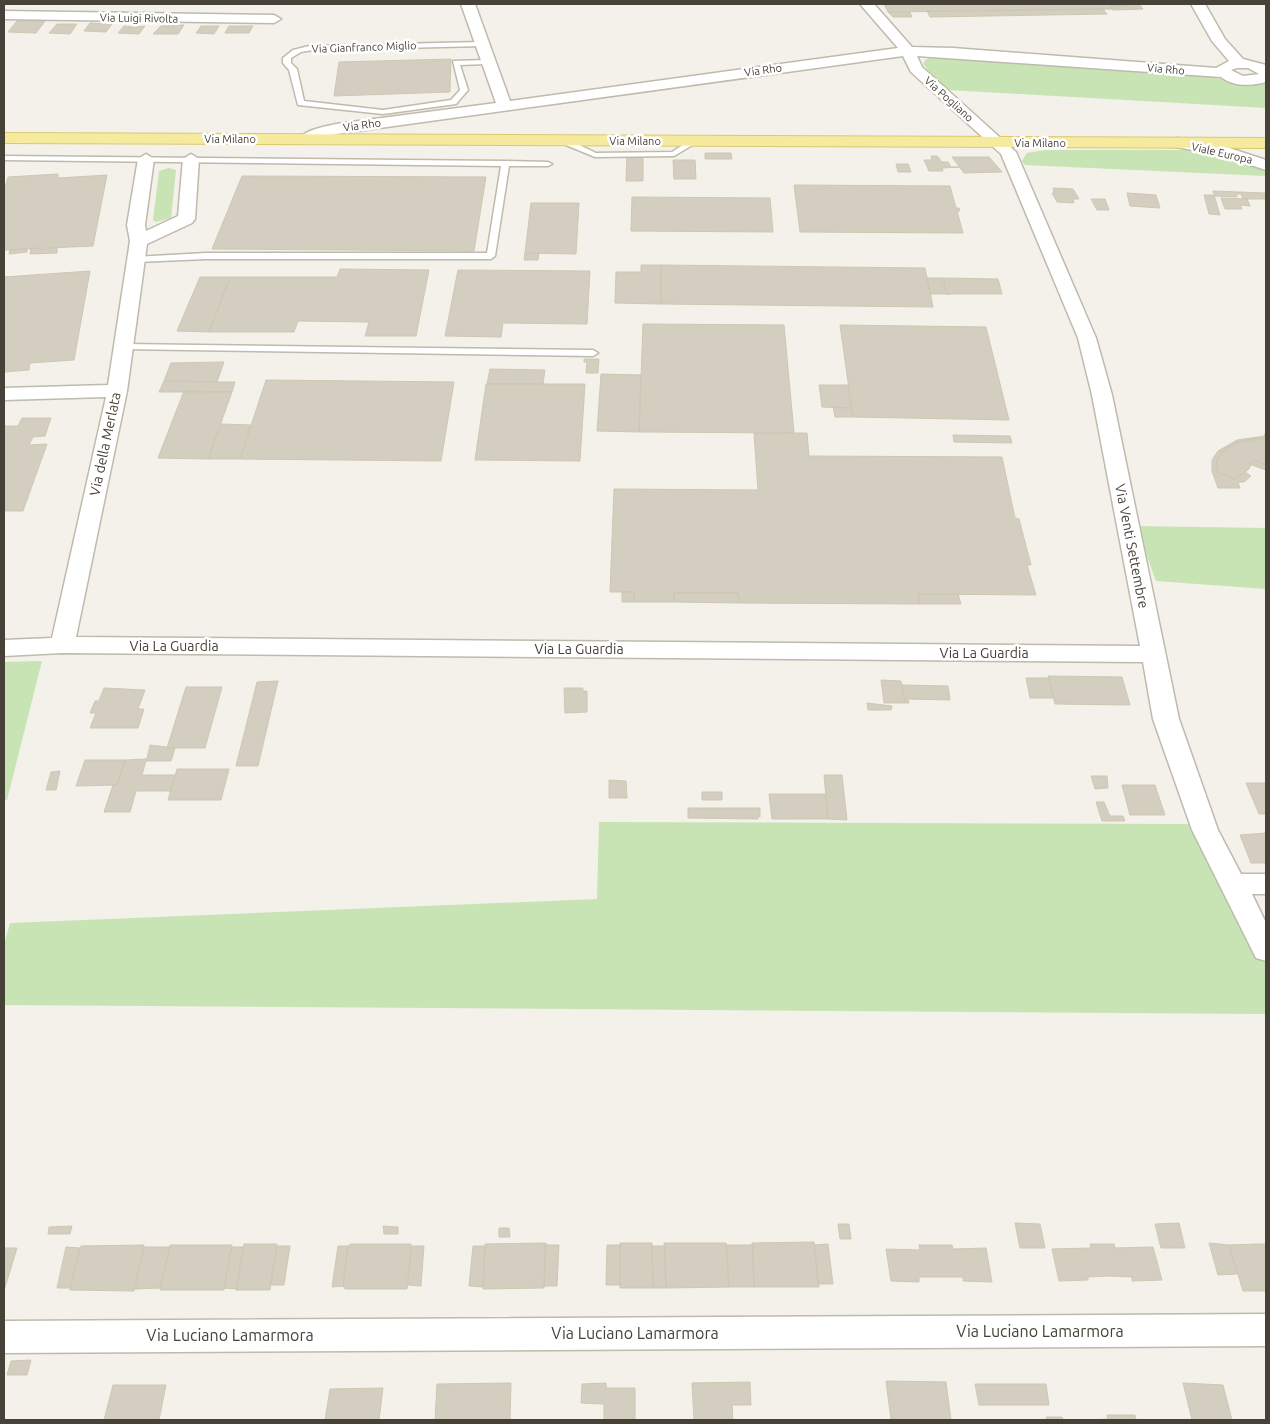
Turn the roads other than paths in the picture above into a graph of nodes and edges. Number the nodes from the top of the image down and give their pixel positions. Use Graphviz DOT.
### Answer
graph roads {
  1 [pos="271,4"];
  2 [pos="468,4"];
  3 [pos="867,4"];
  4 [pos="1198,4"];
  5 [pos="4,15"];
  6 [pos="481,44"];
  7 [pos="908,51"];
  8 [pos="487,62"];
  9 [pos="1240,64"];
  10 [pos="1223,72"];
  11 [pos="1266,72"];
  12 [pos="1266,76"];
  13 [pos="504,105"];
  14 [pos="4,138"];
  15 [pos="306,140"];
  16 [pos="998,143"];
  17 [pos="1177,143"];
  18 [pos="1266,143"];
  19 [pos="4,158"];
  20 [pos="146,159"];
  21 [pos="191,159"];
  22 [pos="505,163"];
  23 [pos="548,164"];
  24 [pos="1266,164"];
  25 [pos="138,250"];
  26 [pos="123,347"];
  27 [pos="593,353"];
  28 [pos="116,391"];
  29 [pos="4,394"];
  30 [pos="62,645"];
  31 [pos="4,648"];
  32 [pos="1154,654"];
  33 [pos="1232,884"];
  34 [pos="1266,884"];
  35 [pos="1266,950"];
  36 [pos="1266,1330"];
  37 [pos="4,1337"];
  1 -- 5 [label="street, Via Luigi Rivolta"];
  2 -- 6 [label="street"];
  3 -- 7 [label="street, Via Pogliano"];
  4 -- 9 [label="street"];
  6 -- 8 [label="street"];
  6 -- 8 [label="lane, Via Gianfranco Miglio"];
  7 -- 10 [label="street, Via Rho"];
  7 -- 13 [label="street, Via Rho"];
  7 -- 16 [label="street, Via Pogliano"];
  8 -- 13 [label="street"];
  9 -- 10 [label="street, Via Rho"];
  9 -- 11 [label="street"];
  10 -- 12 [label="street, Via Rho"];
  13 -- 15 [label="street, Via Rho"];
  14 -- 15 [label="main road, Via Milano"];
  15 -- 16 [label="main road, Via Milano"];
  16 -- 17 [label="main road, Via Milano"];
  16 -- 32 [label="street, Via Venti Settembre"];
  17 -- 18 [label="main road, Via Milano"];
  17 -- 24 [label="street, Viale Europa"];
  19 -- 20 [label="lane"];
  20 -- 21 [label="lane"];
  20 -- 25 [label="street, Via della Merlata"];
  21 -- 22 [label="lane"];
  21 -- 25 [label="street"];
  22 -- 23 [label="lane"];
  22 -- 25 [label="lane"];
  25 -- 26 [label="street, Via della Merlata"];
  26 -- 27 [label="lane"];
  26 -- 28 [label="street, Via della Merlata"];
  28 -- 29 [label="street"];
  28 -- 30 [label="street, Via della Merlata"];
  30 -- 31 [label="street, Via La Guardia"];
  30 -- 32 [label="street, Via La Guardia"];
  32 -- 33 [label="street, Via Venti Settembre"];
  33 -- 34 [label="street"];
  33 -- 35 [label="street, Via Venti Settembre"];
  36 -- 37 [label="street, Via Luciano Lamarmora"];
}
